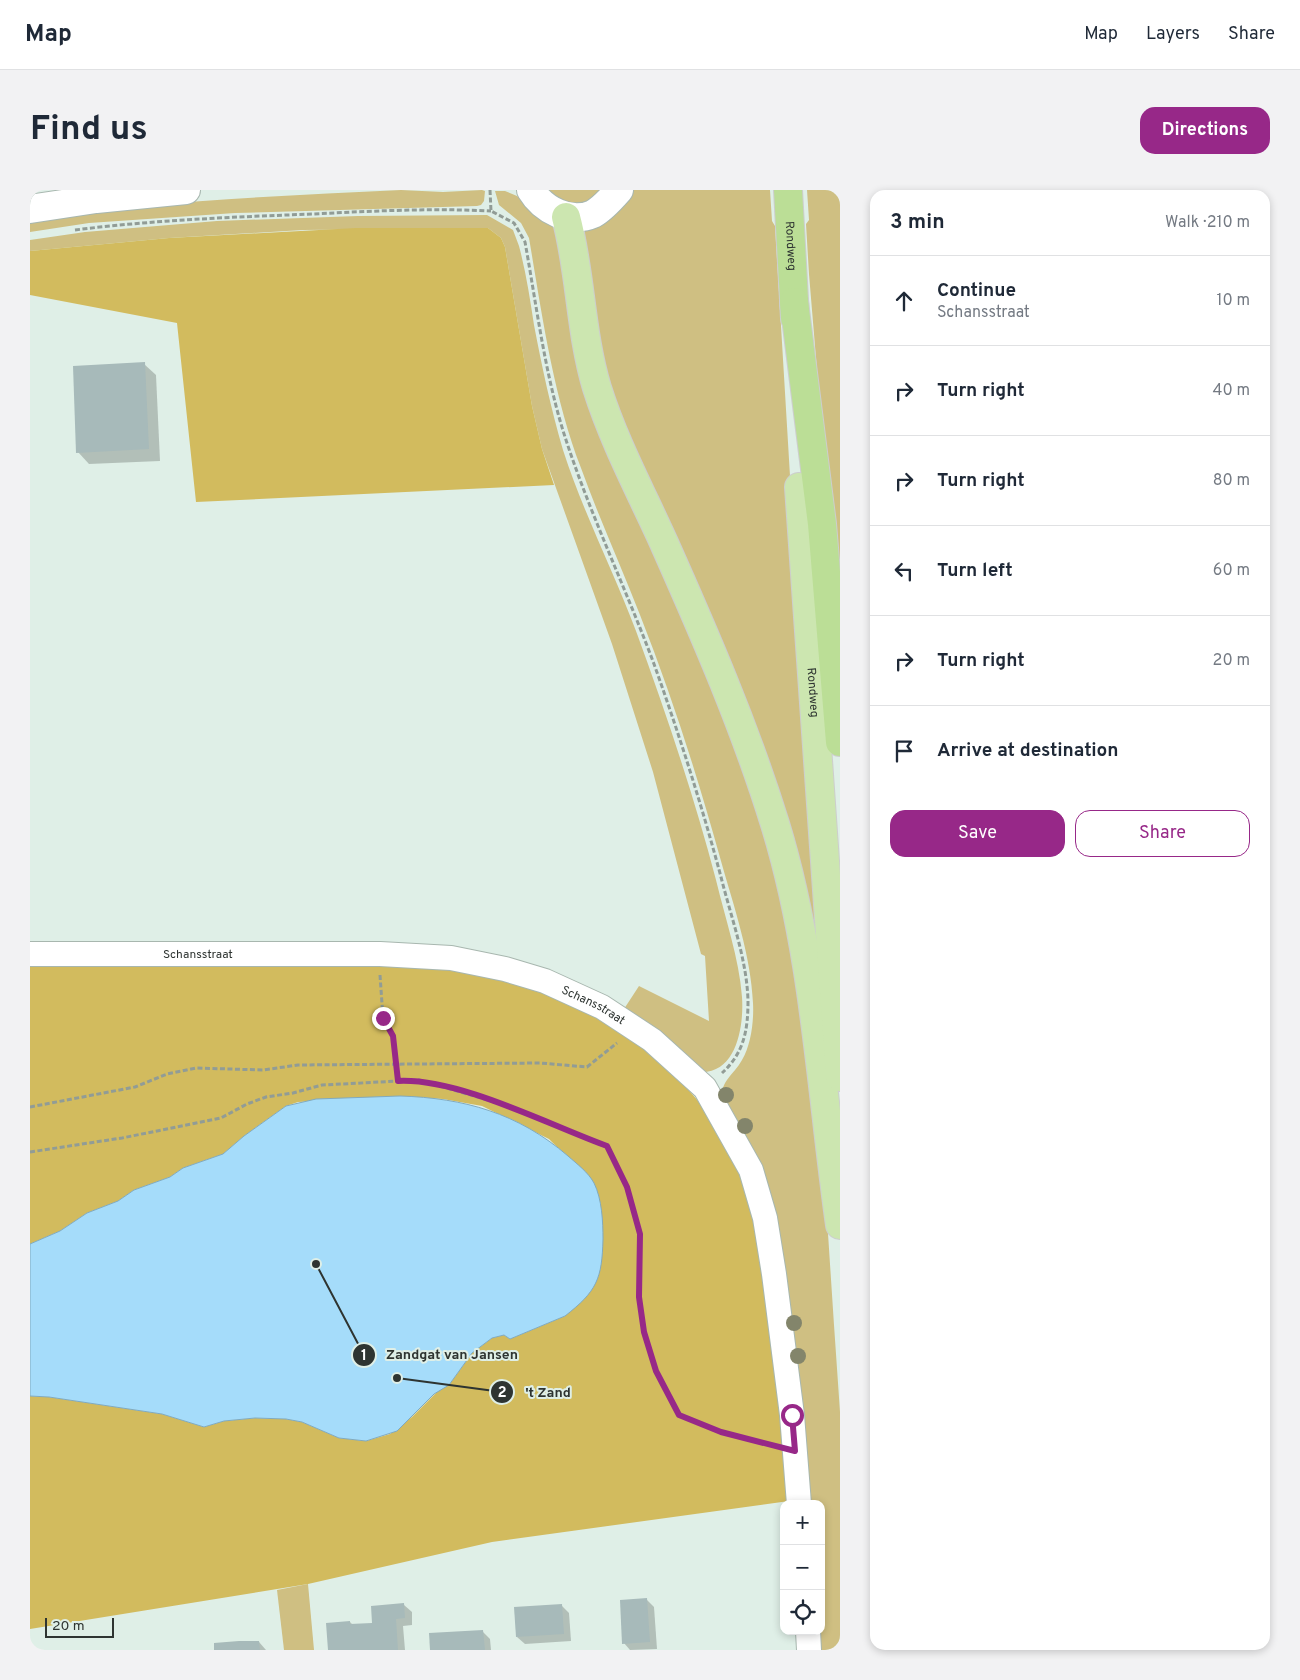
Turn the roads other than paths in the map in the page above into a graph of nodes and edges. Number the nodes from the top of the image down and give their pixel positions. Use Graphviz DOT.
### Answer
graph roads {
  1 [pos="186,190"];
  2 [pos="532,190"];
  3 [pos="619,190"];
  4 [pos="788,190"];
  5 [pos="30,209"];
  6 [pos="566,217"];
  7 [pos="794,302"];
  8 [pos="800,487"];
  9 [pos="840,742"];
  10 [pos="30,954"];
  11 [pos="840,1084"];
  12 [pos="840,1225"];
  13 [pos="799,1500"];
  14 [pos="808,1635"];
  15 [pos="809,1650"];
  1 -- 5 [label="main road"];
  2 -- 6 [label="main road"];
  3 -- 6 [label="main road"];
  4 -- 7 [label="highway, Rondweg"];
  6 -- 12 [label="main road"];
  7 -- 8 [label="highway, Rondweg"];
  7 -- 9 [label="highway, Rondweg"];
  8 -- 11 [label="main road, Rondweg"];
  10 -- 13 [label="street, Schansstraat"];
  14 -- 15 [label="street"];
}
